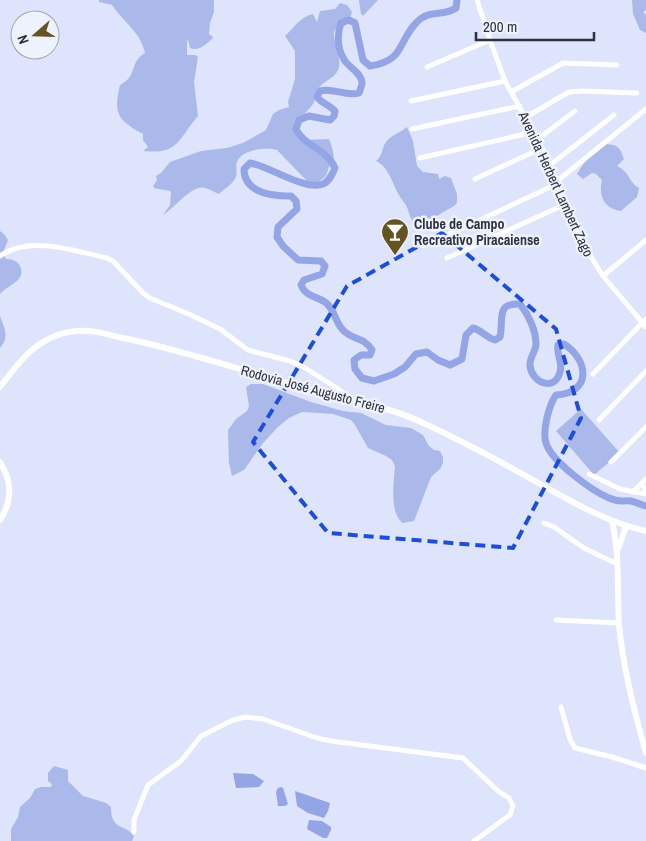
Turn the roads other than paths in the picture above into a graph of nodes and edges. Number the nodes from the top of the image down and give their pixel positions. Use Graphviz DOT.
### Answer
graph roads {
  1 [pos="477,0"];
  2 [pos="490,40"];
  3 [pos="617,65"];
  4 [pos="427,67"];
  5 [pos="505,81"];
  6 [pos="511,92"];
  7 [pos="637,93"];
  8 [pos="411,100"];
  9 [pos="520,106"];
  10 [pos="646,109"];
  11 [pos="575,111"];
  12 [pos="614,115"];
  13 [pos="526,117"];
  14 [pos="412,129"];
  15 [pos="534,132"];
  16 [pos="538,139"];
  17 [pos="542,148"];
  18 [pos="420,158"];
  19 [pos="550,165"];
  20 [pos="475,179"];
  21 [pos="557,183"];
  22 [pos="566,204"];
  23 [pos="646,240"];
  24 [pos="424,246"];
  25 [pos="0,256"];
  26 [pos="447,258"];
  27 [pos="603,276"];
  28 [pos="644,320"];
  29 [pos="646,327"];
  30 [pos="646,371"];
  31 [pos="593,374"];
  32 [pos="0,387"];
  33 [pos="355,402"];
  34 [pos="599,420"];
  35 [pos="646,427"];
  36 [pos="0,462"];
  37 [pos="611,462"];
  38 [pos="589,474"];
  39 [pos="646,479"];
  40 [pos="641,484"];
  41 [pos="646,490"];
  42 [pos="633,492"];
  43 [pos="646,494"];
  44 [pos="0,520"];
  45 [pos="612,522"];
  46 [pos="544,523"];
  47 [pos="626,527"];
  48 [pos="646,531"];
  49 [pos="617,553"];
  50 [pos="618,564"];
  51 [pos="556,620"];
  52 [pos="619,623"];
  53 [pos="561,706"];
  54 [pos="646,753"];
  55 [pos="646,768"];
  56 [pos="134,832"];
  57 [pos="474,841"];
  1 -- 2 [label="street, Avenida Herbert Lambert Zago"];
  2 -- 4 [label="street"];
  2 -- 5 [label="street, Avenida Herbert Lambert Zago"];
  3 -- 6 [label="street"];
  5 -- 6 [label="street, Avenida Herbert Lambert Zago"];
  5 -- 8 [label="street"];
  6 -- 9 [label="street, Avenida Herbert Lambert Zago"];
  7 -- 13 [label="street"];
  9 -- 13 [label="street, Avenida Herbert Lambert Zago"];
  9 -- 14 [label="street"];
  10 -- 21 [label="street"];
  11 -- 16 [label="street"];
  12 -- 19 [label="street"];
  13 -- 15 [label="street, Avenida Herbert Lambert Zago"];
  15 -- 16 [label="street, Avenida Herbert Lambert Zago"];
  15 -- 18 [label="street"];
  16 -- 17 [label="street, Avenida Herbert Lambert Zago"];
  17 -- 19 [label="street, Avenida Herbert Lambert Zago"];
  17 -- 20 [label="street"];
  19 -- 21 [label="street, Avenida Herbert Lambert Zago"];
  21 -- 22 [label="street, Avenida Herbert Lambert Zago"];
  21 -- 24 [label="street"];
  22 -- 26 [label="street"];
  22 -- 27 [label="street, Avenida Herbert Lambert Zago"];
  23 -- 27 [label="street"];
  25 -- 33 [label="street"];
  27 -- 28 [label="street, Avenida Herbert Lambert Zago"];
  28 -- 29 [label="street, Avenida Herbert Lambert Zago"];
  28 -- 31 [label="street"];
  30 -- 34 [label="street"];
  32 -- 33 [label="main road, Rodovia José Augusto Freire"];
  33 -- 45 [label="main road, Rodovia José Augusto Freire"];
  35 -- 37 [label="street"];
  36 -- 44 [label="main road"];
  38 -- 42 [label="street"];
  39 -- 40 [label="street"];
  40 -- 41 [label="street"];
  40 -- 42 [label="street"];
  42 -- 43 [label="street"];
  45 -- 47 [label="main road, Rodovia José Augusto Freire"];
  45 -- 49 [label="main road"];
  46 -- 50 [label="street"];
  47 -- 48 [label="main road, Rodovia José Augusto Freire"];
  47 -- 49 [label="main road"];
  49 -- 50 [label="main road"];
  50 -- 52 [label="main road"];
  51 -- 52 [label="street"];
  52 -- 54 [label="main road"];
  53 -- 55 [label="street"];
  56 -- 57 [label="street"];
}
